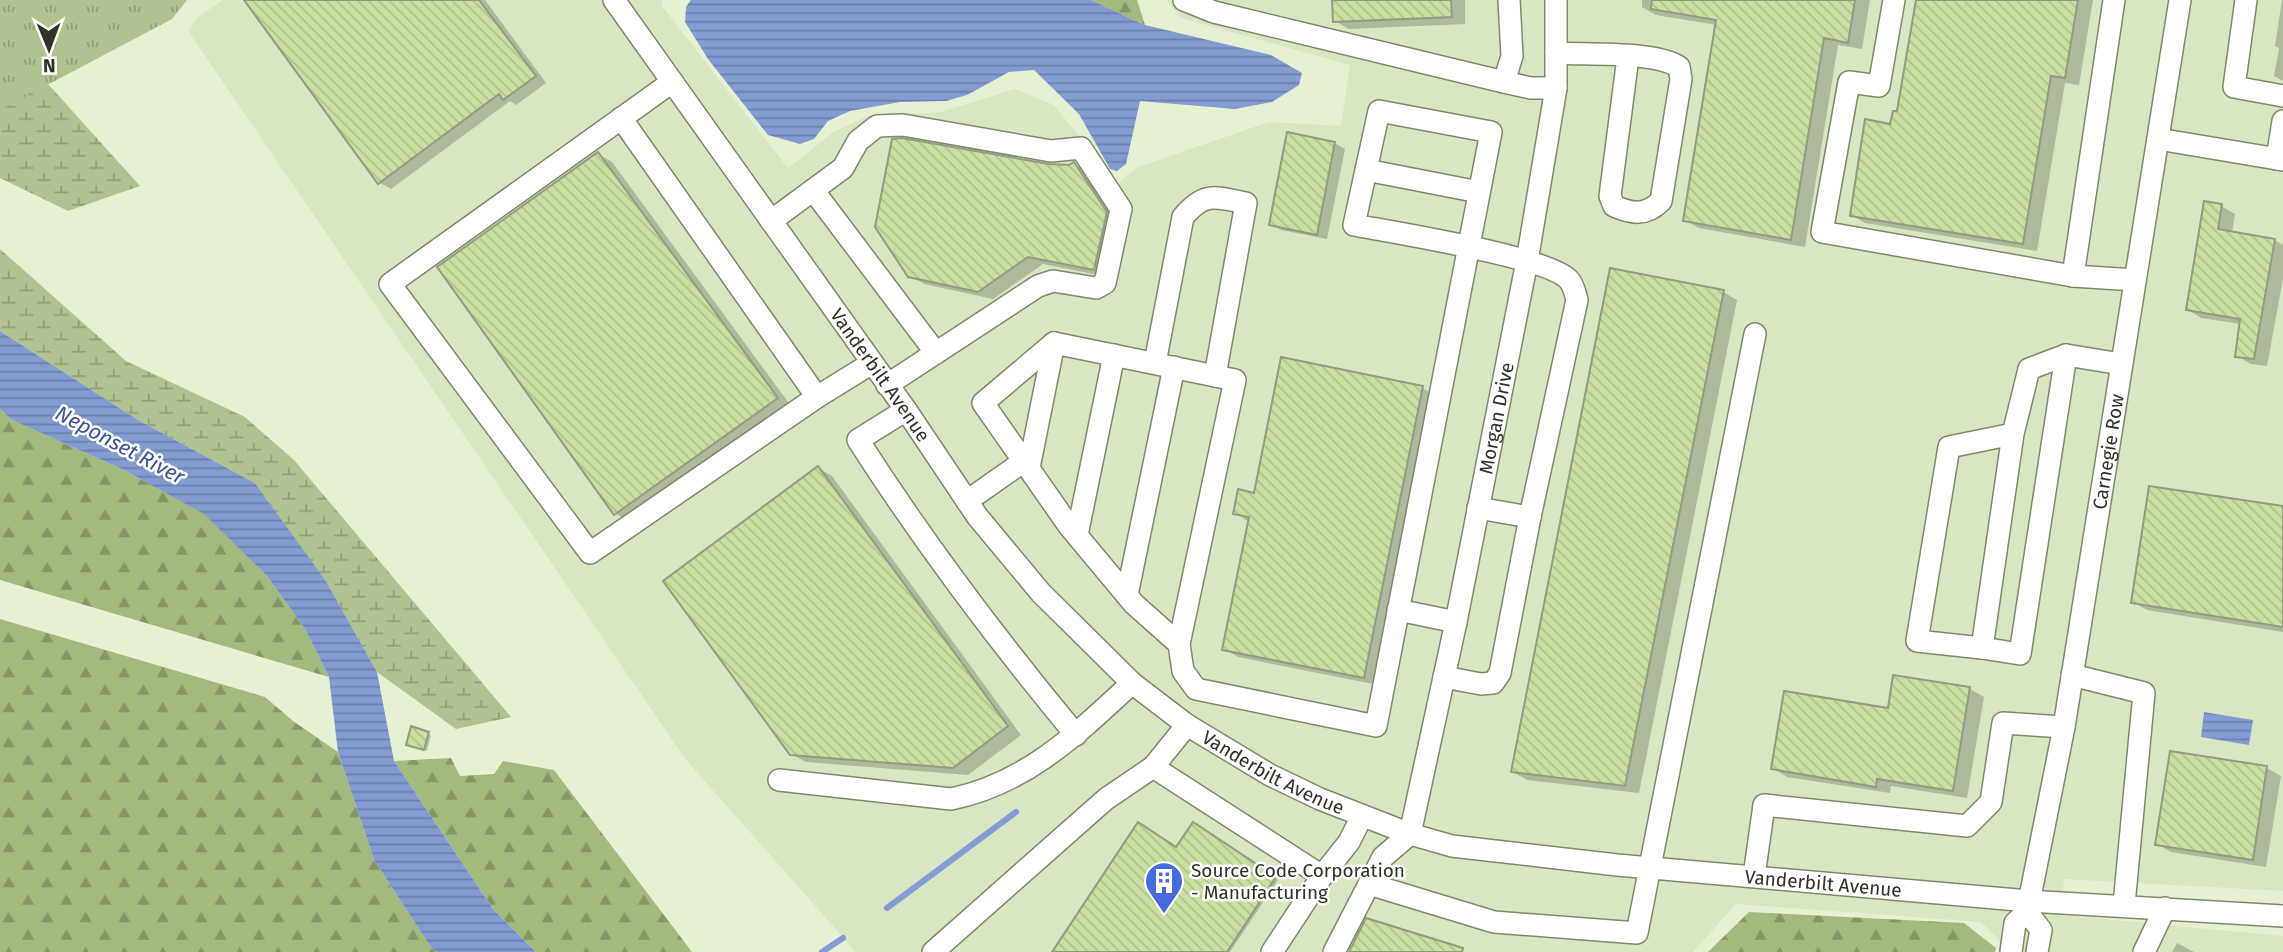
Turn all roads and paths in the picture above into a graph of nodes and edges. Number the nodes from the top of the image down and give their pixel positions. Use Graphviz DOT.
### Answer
graph roads {
  1 [pos="614,0"];
  2 [pos="1184,0"];
  3 [pos="1509,0"];
  4 [pos="1556,0"];
  5 [pos="1894,0"];
  6 [pos="2114,0"];
  7 [pos="2180,0"];
  8 [pos="2246,0"];
  9 [pos="1556,53"];
  10 [pos="1628,57"];
  11 [pos="672,82"];
  12 [pos="1504,82"];
  13 [pos="1556,88"];
  14 [pos="2283,96"];
  15 [pos="621,118"];
  16 [pos="2283,121"];
  17 [pos="2158,139"];
  18 [pos="2280,160"];
  19 [pos="1366,170"];
  20 [pos="813,190"];
  21 [pos="1479,192"];
  22 [pos="771,221"];
  23 [pos="1469,247"];
  24 [pos="1527,261"];
  25 [pos="2073,276"];
  26 [pos="2135,279"];
  27 [pos="1755,334"];
  28 [pos="1054,343"];
  29 [pos="936,353"];
  30 [pos="1114,355"];
  31 [pos="2066,355"];
  32 [pos="872,363"];
  33 [pos="2121,364"];
  34 [pos="1164,365"];
  35 [pos="1215,376"];
  36 [pos="887,385"];
  37 [pos="817,397"];
  38 [pos="906,410"];
  39 [pos="2012,434"];
  40 [pos="1026,465"];
  41 [pos="967,502"];
  42 [pos="1478,508"];
  43 [pos="1530,517"];
  44 [pos="1077,535"];
  45 [pos="1126,595"];
  46 [pos="1398,610"];
  47 [pos="1456,622"];
  48 [pos="1179,644"];
  49 [pos="1982,648"];
  50 [pos="2072,675"];
  51 [pos="1444,677"];
  52 [pos="1132,683"];
  53 [pos="1196,688"];
  54 [pos="1181,720"];
  55 [pos="2064,727"];
  56 [pos="1076,735"];
  57 [pos="1153,767"];
  58 [pos="779,780"];
  59 [pos="1362,816"];
  60 [pos="1410,834"];
  61 [pos="1651,868"];
  62 [pos="1322,876"];
  63 [pos="1754,876"];
  64 [pos="1369,884"];
  65 [pos="2124,905"];
  66 [pos="2028,907"];
  67 [pos="2165,908"];
  68 [pos="2283,916"];
  69 [pos="933,952"];
  70 [pos="1272,952"];
  71 [pos="1334,952"];
  72 [pos="2011,952"];
  73 [pos="2037,952"];
  74 [pos="2144,952"];
  1 -- 11 [label="street, Vanderbilt Avenue"];
  2 -- 12 [label="street"];
  3 -- 12 [label="street"];
  4 -- 9 [label="street, Morgan Drive"];
  5 -- 25 [label="street"];
  6 -- 25 [label="street"];
  7 -- 17 [label="street, Carnegie Row"];
  8 -- 14 [label="street"];
  9 -- 10 [label="street"];
  9 -- 13 [label="street, Morgan Drive"];
  10 -- 10 [label="street"];
  11 -- 15 [label="street"];
  11 -- 22 [label="street, Vanderbilt Avenue"];
  12 -- 13 [label="street"];
  13 -- 24 [label="street, Morgan Drive"];
  15 -- 37 [label="street"];
  15 -- 37 [label="street"];
  16 -- 18 [label="street"];
  17 -- 18 [label="street"];
  17 -- 26 [label="street, Carnegie Row"];
  19 -- 21 [label="street"];
  19 -- 21 [label="street"];
  19 -- 23 [label="street"];
  20 -- 22 [label="street"];
  20 -- 29 [label="street"];
  20 -- 29 [label="street"];
  21 -- 23 [label="street"];
  22 -- 32 [label="street, Vanderbilt Avenue"];
  23 -- 24 [label="street"];
  23 -- 46 [label="street"];
  24 -- 42 [label="street, Morgan Drive"];
  24 -- 43 [label="street"];
  25 -- 26 [label="street"];
  26 -- 33 [label="street, Carnegie Row"];
  27 -- 61 [label="street"];
  28 -- 30 [label="street"];
  28 -- 40 [label="street"];
  28 -- 40 [label="street"];
  29 -- 36 [label="street"];
  30 -- 34 [label="street"];
  30 -- 44 [label="street"];
  31 -- 33 [label="street"];
  31 -- 39 [label="street"];
  31 -- 49 [label="street"];
  32 -- 36 [label="street, Vanderbilt Avenue"];
  32 -- 37 [label="street"];
  33 -- 50 [label="street, Carnegie Row"];
  34 -- 35 [label="street"];
  34 -- 35 [label="street"];
  34 -- 45 [label="street"];
  35 -- 48 [label="street"];
  36 -- 38 [label="street, Vanderbilt Avenue"];
  38 -- 41 [label="street, Vanderbilt Avenue"];
  38 -- 56 [label="street"];
  39 -- 49 [label="street"];
  39 -- 49 [label="street"];
  40 -- 41 [label="street"];
  40 -- 44 [label="street"];
  41 -- 52 [label="street, Vanderbilt Avenue"];
  42 -- 43 [label="street"];
  42 -- 47 [label="street, Morgan Drive"];
  43 -- 51 [label="street"];
  44 -- 45 [label="street"];
  45 -- 48 [label="street"];
  46 -- 47 [label="street"];
  46 -- 53 [label="street"];
  47 -- 51 [label="street, Morgan Drive"];
  48 -- 53 [label="street"];
  50 -- 55 [label="street, Carnegie Row"];
  50 -- 65 [label="street"];
  51 -- 60 [label="street, Morgan Drive"];
  52 -- 54 [label="street, Vanderbilt Avenue"];
  52 -- 56 [label="street"];
  53 -- 54 [label="street"];
  54 -- 57 [label="street"];
  54 -- 59 [label="street, Vanderbilt Avenue"];
  55 -- 63 [label="street"];
  55 -- 66 [label="street, Carnegie Row"];
  56 -- 58 [label="street"];
  57 -- 62 [label="street"];
  57 -- 69 [label="street"];
  59 -- 60 [label="street, Vanderbilt Avenue"];
  59 -- 62 [label="street"];
  60 -- 61 [label="street, Vanderbilt Avenue"];
  60 -- 64 [label="street"];
  61 -- 63 [label="street, Vanderbilt Avenue"];
  61 -- 64 [label="street"];
  62 -- 70 [label="street"];
  63 -- 66 [label="street, Vanderbilt Avenue"];
  64 -- 71 [label="street"];
  65 -- 66 [label="street, Vanderbilt Avenue"];
  65 -- 67 [label="street, Vanderbilt Avenue"];
  66 -- 72 [label="street, Carnegie Row"];
  66 -- 73 [label="street"];
  67 -- 68 [label="street, Vanderbilt Avenue"];
  67 -- 74 [label="street"];
}
